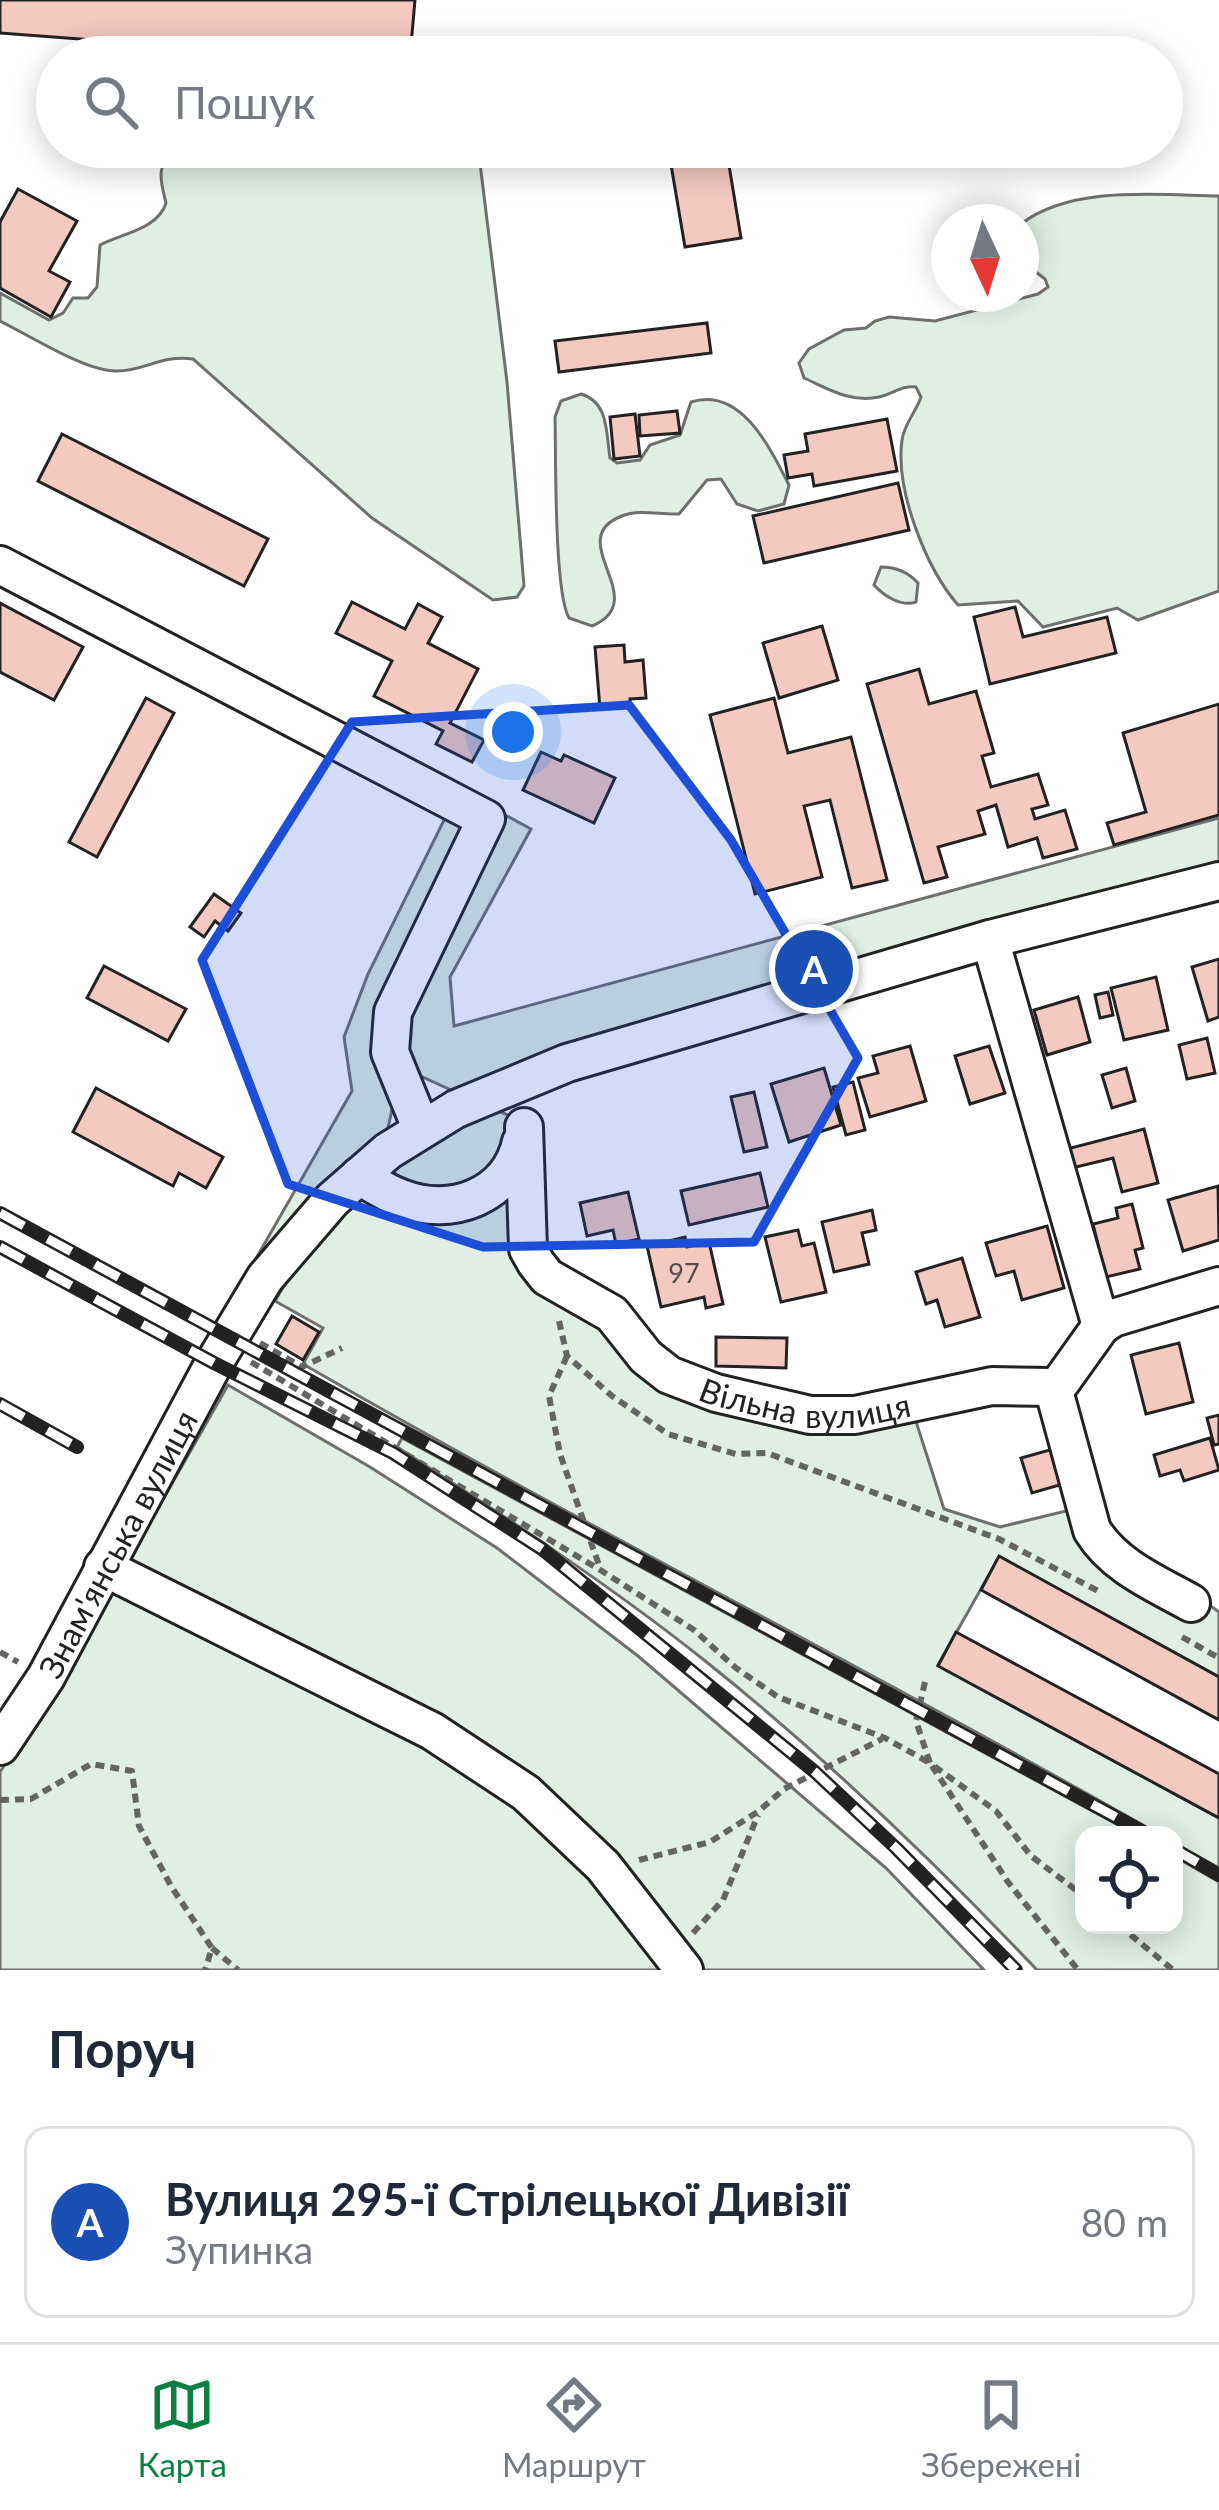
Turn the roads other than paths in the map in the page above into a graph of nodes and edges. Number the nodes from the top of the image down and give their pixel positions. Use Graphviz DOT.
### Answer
graph roads {
  1 [pos="0,565"];
  2 [pos="1219,880"];
  3 [pos="990,939"];
  4 [pos="523,1078"];
  5 [pos="524,1127"];
  6 [pos="421,1128"];
  7 [pos="358,1176"];
  8 [pos="1219,1286"];
  9 [pos="1101,1326"];
  10 [pos="1053,1387"];
  11 [pos="104,1567"];
  12 [pos="1185,1619"];
  13 [pos="0,1746"];
  14 [pos="678,1963"];
  1 -- 6 [label="street"];
  2 -- 3 [label="street, Знам'янська вулиця"];
  3 -- 4 [label="street, Знам'янська вулиця"];
  3 -- 9 [label="street"];
  4 -- 5 [label="street"];
  4 -- 6 [label="street, Знам'янська вулиця"];
  5 -- 7 [label="street"];
  5 -- 10 [label="street, Вільна вулиця"];
  6 -- 7 [label="street, Знам'янська вулиця"];
  7 -- 11 [label="street, Знам'янська вулиця"];
  8 -- 9 [label="street"];
  9 -- 10 [label="street"];
  10 -- 12 [label="street"];
  11 -- 13 [label="street, Знам'янська вулиця"];
  11 -- 14 [label="street"];
}
